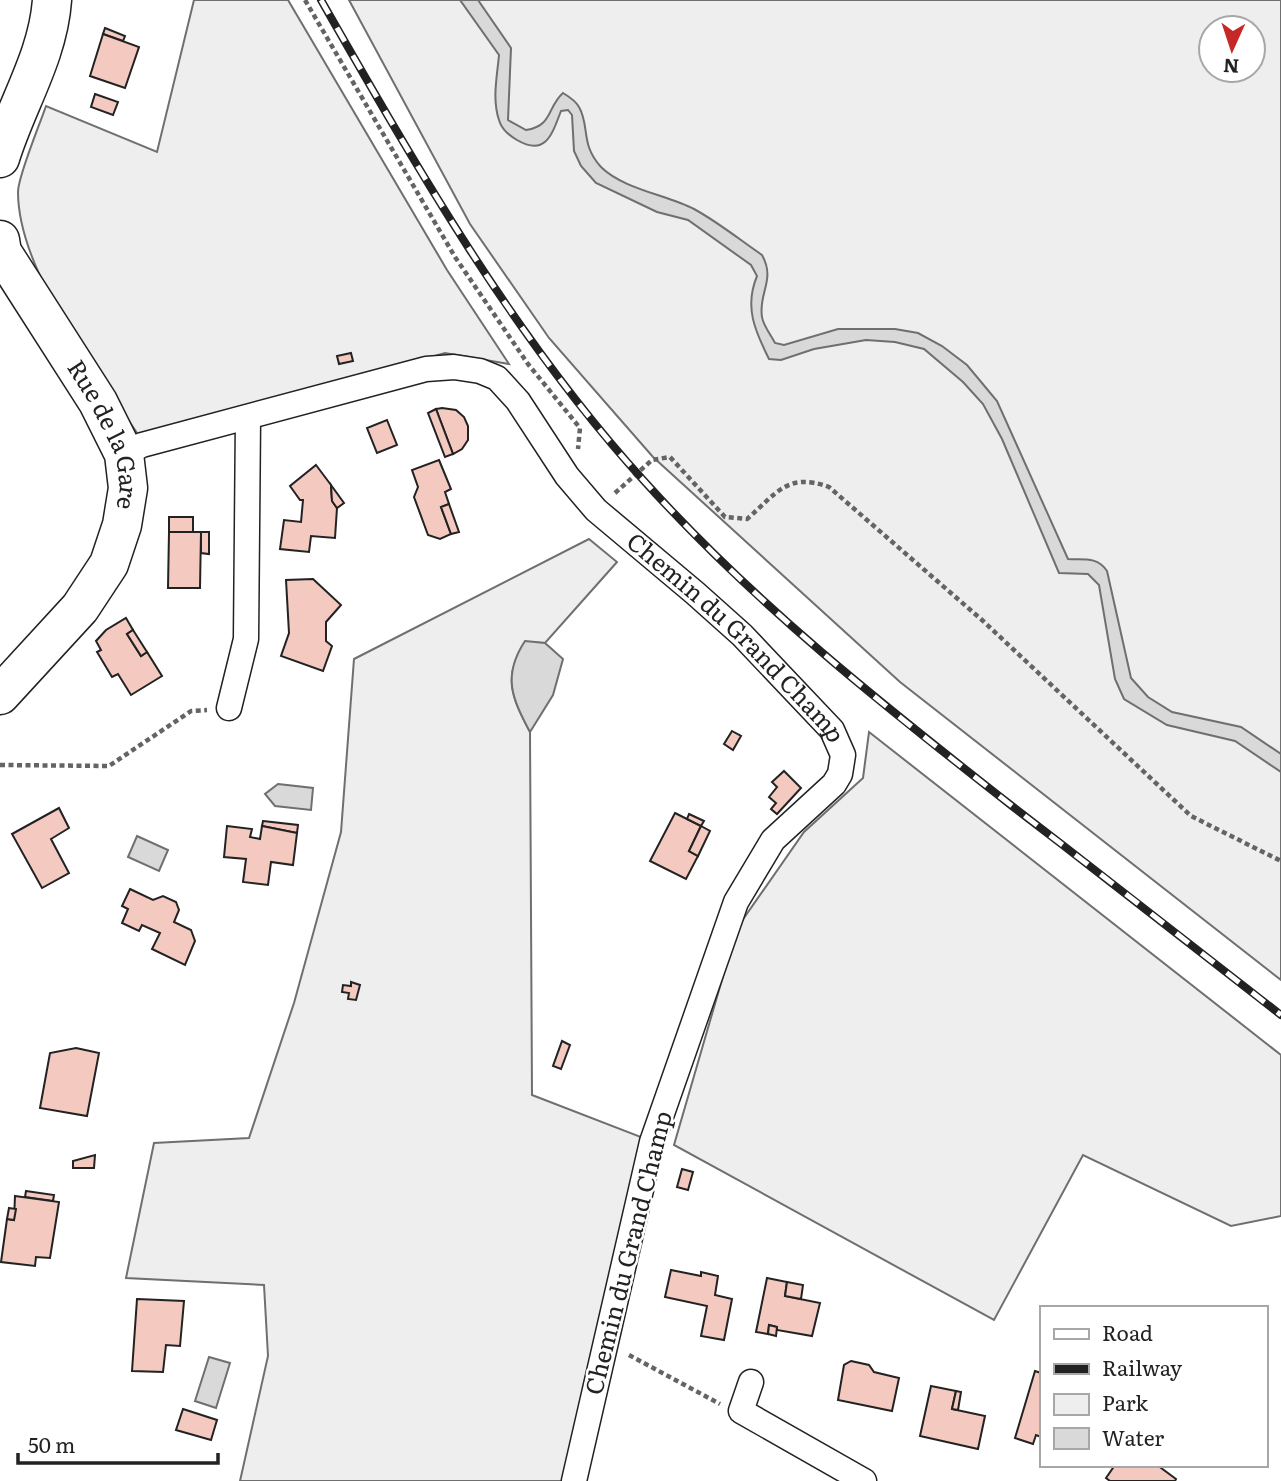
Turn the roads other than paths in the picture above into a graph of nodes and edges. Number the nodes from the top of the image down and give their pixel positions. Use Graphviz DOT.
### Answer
graph roads {
  1 [pos="52,0"];
  2 [pos="0,158"];
  3 [pos="0,240"];
  4 [pos="248,418"];
  5 [pos="124,454"];
  6 [pos="0,695"];
  7 [pos="229,708"];
  8 [pos="751,1382"];
  9 [pos="575,1481"];
  10 [pos="864,1481"];
  1 -- 2 [label="main road"];
  3 -- 5 [label="main road, Rue de la Gare"];
  4 -- 5 [label="street, Chemin du Grand Champ"];
  4 -- 7 [label="street"];
  4 -- 9 [label="street, Chemin du Grand Champ"];
  5 -- 6 [label="main road, Rue de la Gare"];
  8 -- 10 [label="street"];
}
